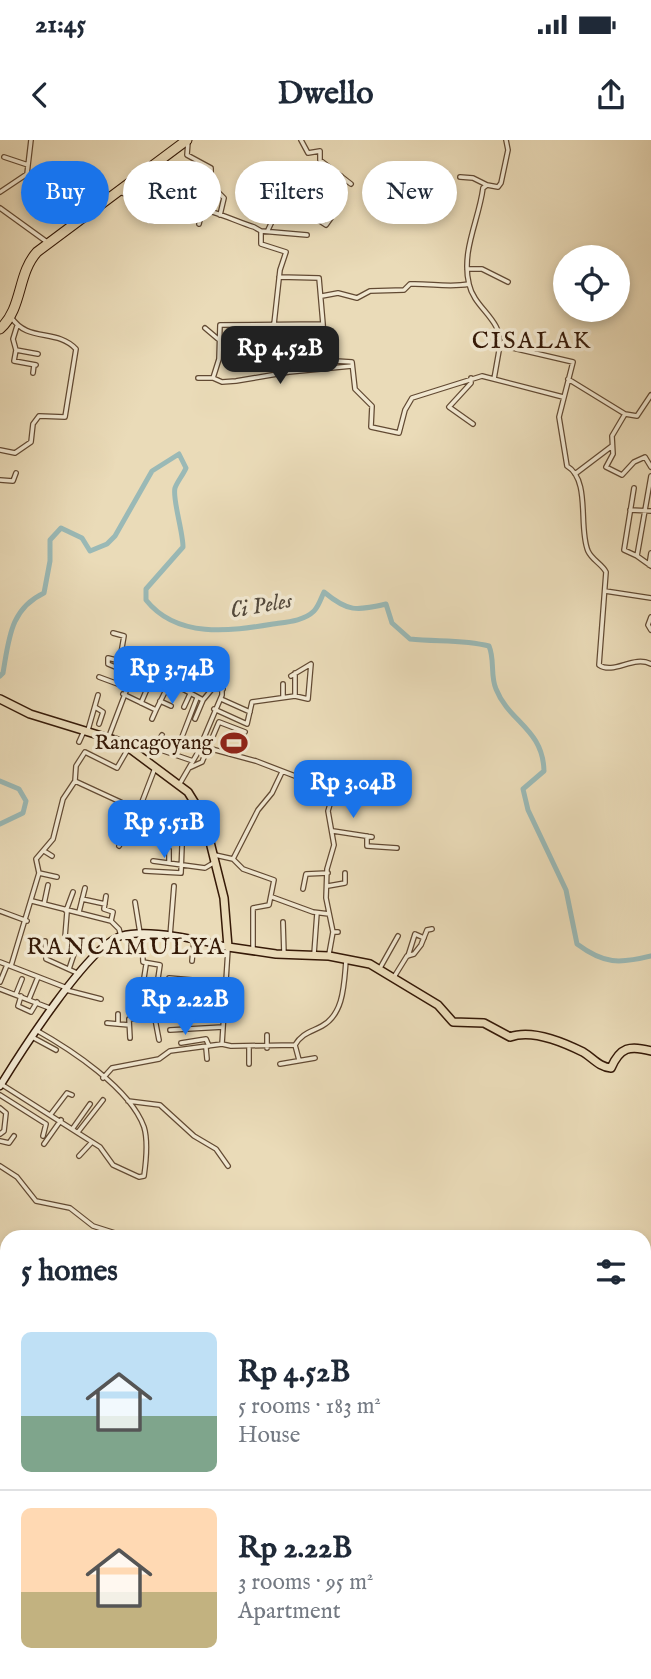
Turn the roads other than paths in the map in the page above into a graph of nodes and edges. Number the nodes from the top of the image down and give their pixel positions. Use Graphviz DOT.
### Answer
graph roads {
  1 [pos="31,140"];
  2 [pos="187,140"];
  3 [pos="302,140"];
  4 [pos="506,140"];
  5 [pos="4,157"];
  6 [pos="28,161"];
  7 [pos="198,161"];
  8 [pos="321,161"];
  9 [pos="21,162"];
  10 [pos="460,177"];
  11 [pos="21,180"];
  12 [pos="348,182"];
  13 [pos="351,184"];
  14 [pos="486,185"];
  15 [pos="117,191"];
  16 [pos="0,192"];
  17 [pos="123,193"];
  18 [pos="221,194"];
  19 [pos="0,208"];
  20 [pos="221,212"];
  21 [pos="221,215"];
  22 [pos="271,224"];
  23 [pos="268,230"];
  24 [pos="261,231"];
  25 [pos="307,235"];
  26 [pos="49,243"];
  27 [pos="467,269"];
  28 [pos="279,277"];
  29 [pos="508,282"];
  30 [pos="469,284"];
  31 [pos="322,296"];
  32 [pos="11,317"];
  33 [pos="274,324"];
  34 [pos="323,324"];
  35 [pos="17,326"];
  36 [pos="205,328"];
  37 [pos="0,329"];
  38 [pos="218,339"];
  39 [pos="500,345"];
  40 [pos="16,350"];
  41 [pos="38,354"];
  42 [pos="352,366"];
  43 [pos="33,373"];
  44 [pos="198,378"];
  45 [pos="212,378"];
  46 [pos="471,378"];
  47 [pos="494,379"];
  48 [pos="568,379"];
  49 [pos="651,395"];
  50 [pos="563,397"];
  51 [pos="625,414"];
  52 [pos="473,424"];
  53 [pos="612,446"];
  54 [pos="0,450"];
  55 [pos="651,467"];
  56 [pos="16,473"];
  57 [pos="575,474"];
  58 [pos="651,476"];
  59 [pos="0,480"];
  60 [pos="634,488"];
  61 [pos="650,488"];
  62 [pos="630,510"];
  63 [pos="645,511"];
  64 [pos="651,511"];
  65 [pos="651,553"];
  66 [pos="637,556"];
  67 [pos="650,565"];
  68 [pos="605,592"];
  69 [pos="651,598"];
  70 [pos="651,617"];
  71 [pos="651,630"];
  72 [pos="113,633"];
  73 [pos="120,659"];
  74 [pos="187,662"];
  75 [pos="651,664"];
  76 [pos="136,666"];
  77 [pos="183,669"];
  78 [pos="132,674"];
  79 [pos="99,677"];
  80 [pos="204,680"];
  81 [pos="170,682"];
  82 [pos="283,684"];
  83 [pos="179,686"];
  84 [pos="126,687"];
  85 [pos="213,688"];
  86 [pos="147,689"];
  87 [pos="223,689"];
  88 [pos="123,694"];
  89 [pos="190,694"];
  90 [pos="98,695"];
  91 [pos="283,696"];
  92 [pos="295,696"];
  93 [pos="197,698"];
  94 [pos="0,699"];
  95 [pos="221,699"];
  96 [pos="203,700"];
  97 [pos="160,701"];
  98 [pos="141,703"];
  99 [pos="171,706"];
  100 [pos="184,706"];
  101 [pos="95,707"];
  102 [pos="214,709"];
  103 [pos="156,710"];
  104 [pos="250,712"];
  105 [pos="152,719"];
  106 [pos="195,719"];
  107 [pos="99,723"];
  108 [pos="86,729"];
  109 [pos="244,732"];
  110 [pos="162,735"];
  111 [pos="109,736"];
  112 [pos="79,741"];
  113 [pos="129,747"];
  114 [pos="155,748"];
  115 [pos="208,748"];
  116 [pos="175,755"];
  117 [pos="146,761"];
  118 [pos="193,761"];
  119 [pos="155,768"];
  120 [pos="189,768"];
  121 [pos="282,772"];
  122 [pos="337,777"];
  123 [pos="75,781"];
  124 [pos="179,785"];
  125 [pos="334,791"];
  126 [pos="169,810"];
  127 [pos="139,813"];
  128 [pos="165,824"];
  129 [pos="205,825"];
  130 [pos="333,831"];
  131 [pos="119,846"];
  132 [pos="182,846"];
  133 [pos="397,848"];
  134 [pos="169,850"];
  135 [pos="44,851"];
  136 [pos="51,856"];
  137 [pos="214,858"];
  138 [pos="233,859"];
  139 [pos="153,861"];
  140 [pos="169,862"];
  141 [pos="181,863"];
  142 [pos="145,871"];
  143 [pos="38,873"];
  144 [pos="328,873"];
  145 [pos="345,873"];
  146 [pos="57,877"];
  147 [pos="48,885"];
  148 [pos="174,886"];
  149 [pos="328,886"];
  150 [pos="85,888"];
  151 [pos="303,889"];
  152 [pos="72,892"];
  153 [pos="106,896"];
  154 [pos="272,897"];
  155 [pos="82,899"];
  156 [pos="32,901"];
  157 [pos="135,902"];
  158 [pos="44,904"];
  159 [pos="105,904"];
  160 [pos="0,911"];
  161 [pos="67,911"];
  162 [pos="79,912"];
  163 [pos="317,913"];
  164 [pos="329,914"];
  165 [pos="27,921"];
  166 [pos="111,921"];
  167 [pos="283,922"];
  168 [pos="432,929"];
  169 [pos="333,932"];
  170 [pos="338,932"];
  171 [pos="141,935"];
  172 [pos="121,936"];
  173 [pos="170,936"];
  174 [pos="229,936"];
  175 [pos="398,936"];
  176 [pos="65,937"];
  177 [pos="424,938"];
  178 [pos="194,940"];
  179 [pos="45,941"];
  180 [pos="219,945"];
  181 [pos="72,946"];
  182 [pos="229,948"];
  183 [pos="240,950"];
  184 [pos="253,951"];
  185 [pos="284,954"];
  186 [pos="314,956"];
  187 [pos="329,956"];
  188 [pos="408,956"];
  189 [pos="346,958"];
  190 [pos="191,961"];
  191 [pos="0,962"];
  192 [pos="9,965"];
  193 [pos="146,965"];
  194 [pos="380,968"];
  195 [pos="69,969"];
  196 [pos="78,974"];
  197 [pos="38,977"];
  198 [pos="394,977"];
  199 [pos="169,978"];
  200 [pos="22,979"];
  201 [pos="0,982"];
  202 [pos="227,983"];
  203 [pos="0,989"];
  204 [pos="66,989"];
  205 [pos="19,995"];
  206 [pos="29,999"];
  207 [pos="101,999"];
  208 [pos="37,1002"];
  209 [pos="52,1009"];
  210 [pos="225,1013"];
  211 [pos="118,1014"];
  212 [pos="155,1019"];
  213 [pos="107,1023"];
  214 [pos="118,1024"];
  215 [pos="129,1025"];
  216 [pos="223,1027"];
  217 [pos="36,1030"];
  218 [pos="170,1030"];
  219 [pos="267,1035"];
  220 [pos="32,1037"];
  221 [pos="130,1038"];
  222 [pos="159,1040"];
  223 [pos="181,1044"];
  224 [pos="222,1044"];
  225 [pos="295,1045"];
  226 [pos="207,1046"];
  227 [pos="249,1048"];
  228 [pos="267,1048"];
  229 [pos="56,1050"];
  230 [pos="651,1051"];
  231 [pos="316,1058"];
  232 [pos="207,1059"];
  233 [pos="299,1060"];
  234 [pos="280,1063"];
  235 [pos="249,1064"];
  236 [pos="103,1078"];
  237 [pos="1,1085"];
  238 [pos="0,1095"];
  239 [pos="72,1095"];
  240 [pos="103,1100"];
  241 [pos="128,1101"];
  242 [pos="90,1104"];
  243 [pos="0,1108"];
  244 [pos="51,1114"];
  245 [pos="61,1121"];
  246 [pos="73,1129"];
  247 [pos="78,1132"];
  248 [pos="0,1134"];
  249 [pos="14,1136"];
  250 [pos="43,1136"];
  251 [pos="0,1142"];
  252 [pos="92,1142"];
  253 [pos="44,1143"];
  254 [pos="79,1156"];
  255 [pos="0,1166"];
  256 [pos="228,1166"];
  257 [pos="108,1230"];
  1 -- 6 [label="street"];
  2 -- 7 [label="street"];
  2 -- 15 [label="highway"];
  3 -- 8 [label="street"];
  4 -- 14 [label="street"];
  5 -- 9 [label="street"];
  10 -- 14 [label="street"];
  11 -- 16 [label="street"];
  12 -- 13 [label="street"];
  14 -- 27 [label="street"];
  15 -- 17 [label="street"];
  15 -- 26 [label="highway"];
  18 -- 20 [label="street"];
  19 -- 26 [label="street"];
  21 -- 24 [label="street"];
  22 -- 23 [label="street"];
  23 -- 24 [label="street"];
  23 -- 25 [label="street"];
  24 -- 28 [label="street"];
  26 -- 32 [label="highway"];
  27 -- 29 [label="street"];
  27 -- 30 [label="street"];
  28 -- 31 [label="street"];
  28 -- 33 [label="street"];
  30 -- 31 [label="street"];
  30 -- 39 [label="street"];
  31 -- 34 [label="street"];
  32 -- 35 [label="street"];
  32 -- 37 [label="highway"];
  33 -- 34 [label="street"];
  33 -- 38 [label="street"];
  34 -- 42 [label="street"];
  35 -- 40 [label="street"];
  35 -- 54 [label="street"];
  36 -- 38 [label="street"];
  38 -- 45 [label="street"];
  39 -- 47 [label="street"];
  39 -- 48 [label="street"];
  40 -- 41 [label="street"];
  40 -- 43 [label="street"];
  42 -- 45 [label="street"];
  42 -- 46 [label="street"];
  44 -- 45 [label="street"];
  46 -- 47 [label="street"];
  46 -- 52 [label="street"];
  47 -- 50 [label="street"];
  48 -- 50 [label="street"];
  48 -- 51 [label="street"];
  49 -- 51 [label="street"];
  50 -- 57 [label="street"];
  51 -- 53 [label="street"];
  53 -- 55 [label="street"];
  53 -- 57 [label="street"];
  56 -- 59 [label="street"];
  57 -- 68 [label="street"];
  58 -- 61 [label="street"];
  60 -- 62 [label="street"];
  61 -- 63 [label="street"];
  62 -- 63 [label="street"];
  62 -- 66 [label="street"];
  63 -- 64 [label="street"];
  63 -- 66 [label="street"];
  65 -- 67 [label="street"];
  66 -- 67 [label="street"];
  68 -- 69 [label="street"];
  68 -- 75 [label="street"];
  70 -- 71 [label="street"];
  72 -- 73 [label="street"];
  73 -- 76 [label="street"];
  73 -- 78 [label="street"];
  74 -- 87 [label="street"];
  76 -- 78 [label="street"];
  76 -- 81 [label="street"];
  77 -- 83 [label="street"];
  78 -- 84 [label="street"];
  79 -- 84 [label="street"];
  80 -- 85 [label="street"];
  81 -- 83 [label="street"];
  81 -- 97 [label="street"];
  82 -- 91 [label="street"];
  83 -- 89 [label="street"];
  84 -- 88 [label="street"];
  85 -- 87 [label="street"];
  85 -- 96 [label="street"];
  86 -- 98 [label="street"];
  87 -- 95 [label="street"];
  88 -- 98 [label="street"];
  88 -- 111 [label="street"];
  89 -- 93 [label="street"];
  89 -- 100 [label="street"];
  90 -- 101 [label="street"];
  91 -- 92 [label="street"];
  91 -- 104 [label="street"];
  92 -- 92 [label="street"];
  93 -- 96 [label="street"];
  93 -- 116 [label="street"];
  94 -- 108 [label="main road"];
  95 -- 102 [label="street"];
  95 -- 104 [label="street"];
  96 -- 106 [label="street"];
  97 -- 99 [label="street"];
  97 -- 103 [label="street"];
  98 -- 103 [label="street"];
  101 -- 107 [label="street"];
  101 -- 108 [label="street"];
  102 -- 104 [label="street"];
  102 -- 118 [label="street"];
  103 -- 105 [label="street"];
  108 -- 111 [label="main road"];
  108 -- 112 [label="street"];
  109 -- 115 [label="street"];
  110 -- 114 [label="street"];
  111 -- 113 [label="main road"];
  113 -- 117 [label="main road"];
  113 -- 123 [label="street"];
  114 -- 116 [label="street"];
  114 -- 117 [label="street"];
  115 -- 120 [label="street"];
  115 -- 121 [label="street"];
  116 -- 118 [label="street"];
  117 -- 119 [label="main road"];
  118 -- 120 [label="street"];
  119 -- 124 [label="main road"];
  119 -- 127 [label="street"];
  120 -- 124 [label="street"];
  121 -- 125 [label="street"];
  121 -- 138 [label="street"];
  122 -- 125 [label="street"];
  123 -- 127 [label="street"];
  123 -- 135 [label="street"];
  124 -- 129 [label="main road"];
  125 -- 130 [label="street"];
  126 -- 128 [label="street"];
  127 -- 128 [label="street"];
  127 -- 131 [label="street"];
  128 -- 129 [label="street"];
  129 -- 137 [label="main road"];
  130 -- 133 [label="street"];
  130 -- 144 [label="street"];
  132 -- 141 [label="street"];
  134 -- 140 [label="street"];
  135 -- 136 [label="street"];
  135 -- 143 [label="street"];
  137 -- 138 [label="street"];
  137 -- 141 [label="street"];
  137 -- 174 [label="main road"];
  138 -- 154 [label="street"];
  139 -- 140 [label="street"];
  140 -- 141 [label="street"];
  141 -- 142 [label="street"];
  143 -- 146 [label="street"];
  143 -- 156 [label="street"];
  144 -- 149 [label="street"];
  144 -- 151 [label="street"];
  145 -- 149 [label="street"];
  147 -- 158 [label="street"];
  148 -- 173 [label="street"];
  149 -- 164 [label="street"];
  150 -- 155 [label="street"];
  152 -- 161 [label="street"];
  153 -- 159 [label="street"];
  154 -- 163 [label="street"];
  154 -- 184 [label="street"];
  155 -- 159 [label="street"];
  155 -- 162 [label="street"];
  156 -- 158 [label="street"];
  156 -- 165 [label="street"];
  157 -- 171 [label="street"];
  158 -- 161 [label="street"];
  159 -- 166 [label="street"];
  160 -- 165 [label="street"];
  161 -- 162 [label="street"];
  161 -- 176 [label="street"];
  162 -- 166 [label="street"];
  163 -- 164 [label="street"];
  163 -- 186 [label="street"];
  164 -- 169 [label="street"];
  165 -- 192 [label="street"];
  166 -- 172 [label="street"];
  167 -- 185 [label="street"];
  168 -- 177 [label="street"];
  169 -- 170 [label="street"];
  169 -- 187 [label="street"];
  171 -- 172 [label="main road"];
  171 -- 173 [label="main road"];
  171 -- 193 [label="street"];
  172 -- 196 [label="main road"];
  173 -- 178 [label="main road"];
  174 -- 180 [label="main road"];
  174 -- 182 [label="main road"];
  174 -- 183 [label="main road"];
  175 -- 194 [label="street"];
  177 -- 188 [label="street"];
  177 -- 188 [label="street"];
  178 -- 180 [label="main road"];
  178 -- 190 [label="street"];
  179 -- 195 [label="street"];
  180 -- 182 [label="main road"];
  181 -- 195 [label="street"];
  182 -- 183 [label="main road"];
  182 -- 202 [label="street"];
  183 -- 184 [label="main road"];
  184 -- 185 [label="main road"];
  185 -- 186 [label="main road"];
  186 -- 187 [label="main road"];
  187 -- 189 [label="main road"];
  188 -- 198 [label="street"];
  189 -- 194 [label="main road"];
  189 -- 225 [label="street"];
  191 -- 192 [label="street"];
  192 -- 197 [label="street"];
  192 -- 201 [label="street"];
  193 -- 193 [label="street"];
  194 -- 198 [label="main road"];
  195 -- 196 [label="street"];
  196 -- 204 [label="main road"];
  197 -- 204 [label="street"];
  197 -- 206 [label="street"];
  198 -- 230 [label="main road"];
  199 -- 202 [label="street"];
  200 -- 205 [label="street"];
  202 -- 210 [label="street"];
  203 -- 205 [label="street"];
  204 -- 207 [label="street"];
  204 -- 209 [label="main road"];
  205 -- 206 [label="street"];
  205 -- 208 [label="street"];
  206 -- 208 [label="street"];
  208 -- 209 [label="street"];
  209 -- 217 [label="main road"];
  210 -- 212 [label="street"];
  210 -- 216 [label="street"];
  211 -- 214 [label="street"];
  212 -- 215 [label="street"];
  212 -- 222 [label="street"];
  213 -- 214 [label="street"];
  214 -- 215 [label="street"];
  215 -- 221 [label="street"];
  216 -- 218 [label="street"];
  216 -- 224 [label="street"];
  217 -- 220 [label="main road"];
  217 -- 236 [label="street"];
  219 -- 228 [label="street"];
  220 -- 229 [label="street"];
  220 -- 237 [label="main road"];
  223 -- 226 [label="street"];
  224 -- 226 [label="street"];
  224 -- 227 [label="street"];
  225 -- 228 [label="street"];
  225 -- 233 [label="street"];
  226 -- 232 [label="street"];
  226 -- 236 [label="street"];
  227 -- 228 [label="street"];
  227 -- 235 [label="street"];
  231 -- 233 [label="street"];
  233 -- 234 [label="street"];
  236 -- 241 [label="street"];
  237 -- 244 [label="street"];
  238 -- 250 [label="street"];
  239 -- 244 [label="street"];
  240 -- 247 [label="street"];
  241 -- 252 [label="street"];
  241 -- 256 [label="street"];
  242 -- 246 [label="street"];
  243 -- 248 [label="street"];
  244 -- 245 [label="street"];
  245 -- 246 [label="street"];
  245 -- 253 [label="street"];
  246 -- 247 [label="street"];
  247 -- 252 [label="street"];
  249 -- 251 [label="street"];
  252 -- 254 [label="street"];
  255 -- 257 [label="street"];
}
